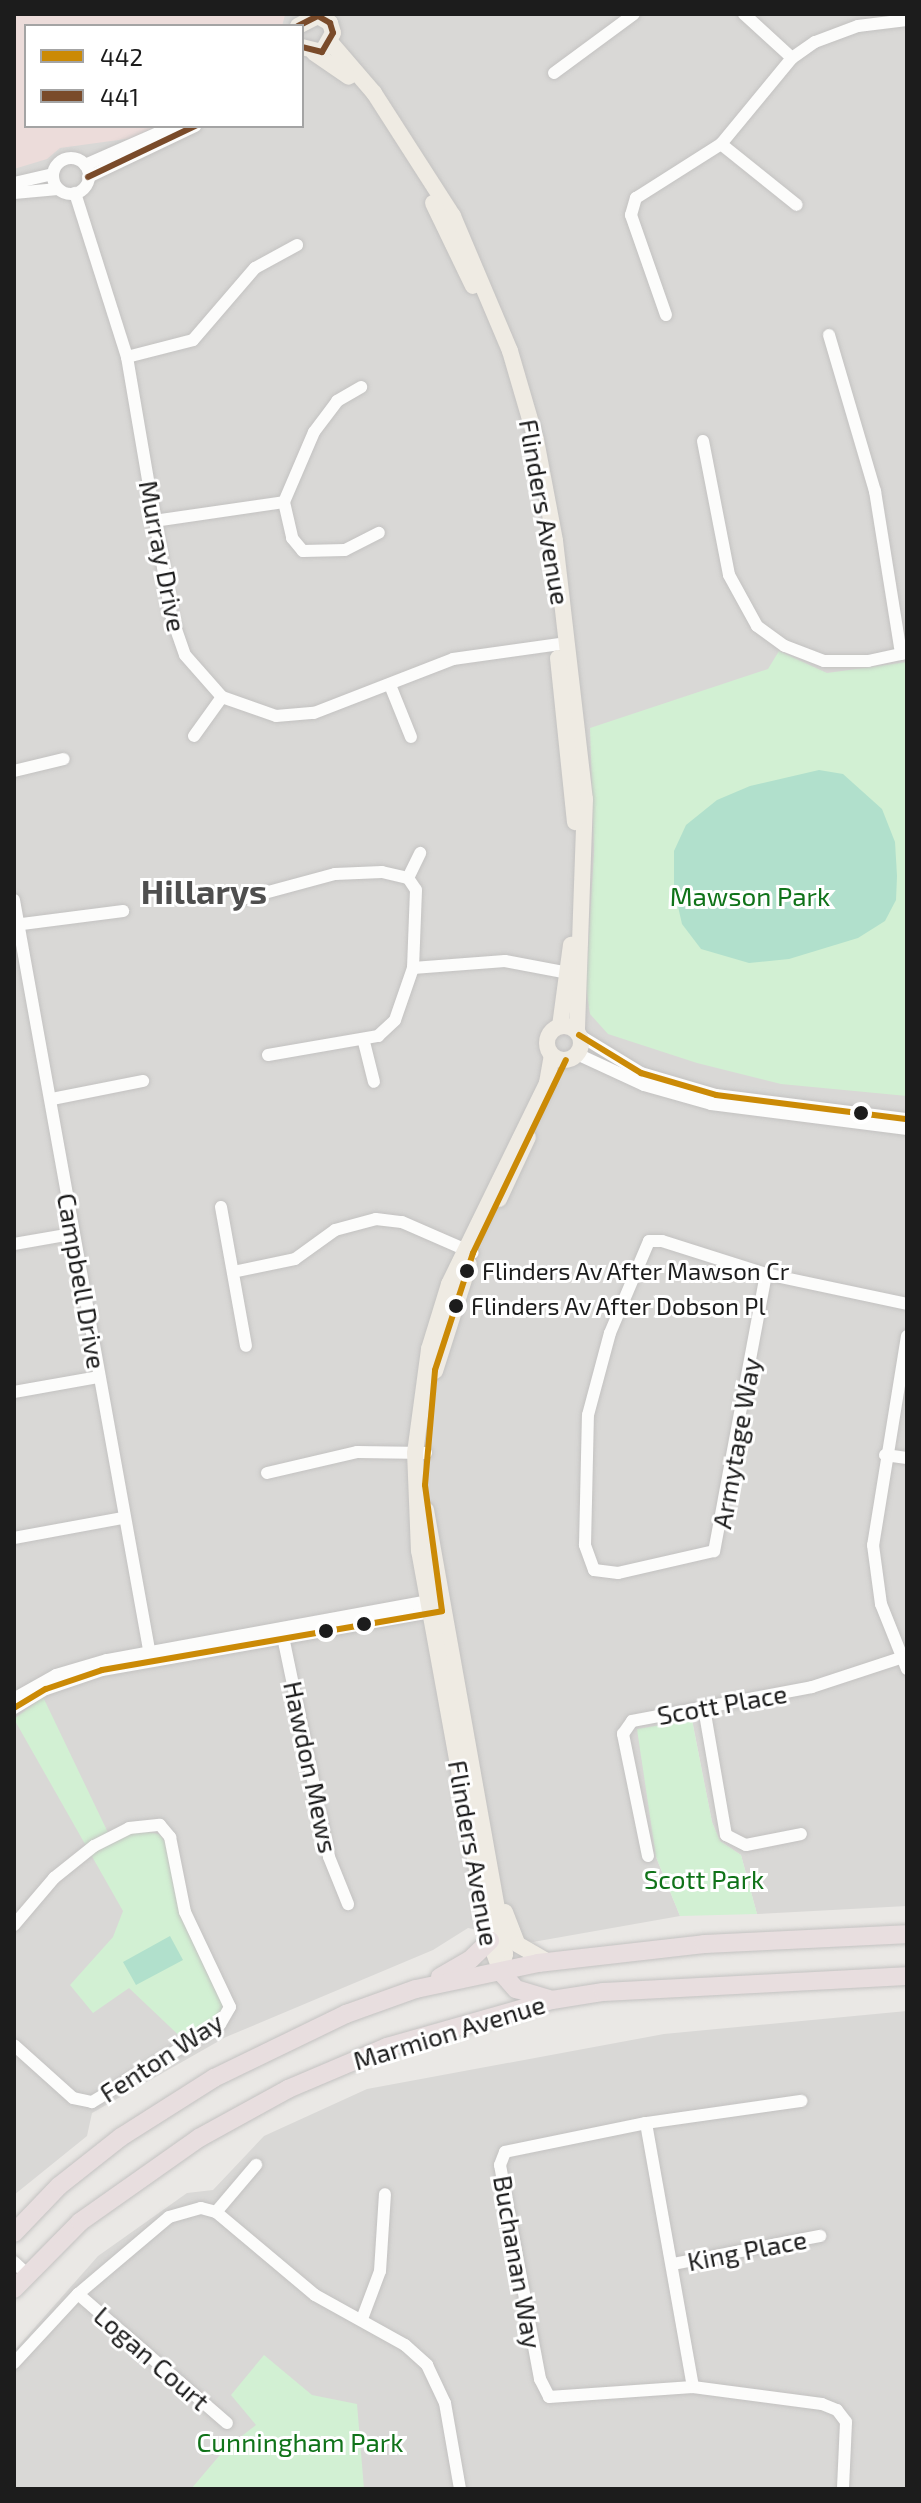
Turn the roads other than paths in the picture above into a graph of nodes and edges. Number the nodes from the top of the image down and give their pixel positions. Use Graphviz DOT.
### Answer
graph roads {
  1 [pos="288,14"];
  2 [pos="634,14"];
  3 [pos="744,14"];
  4 [pos="907,20"];
  5 [pos="301,21"];
  6 [pos="331,43"];
  7 [pos="306,51"];
  8 [pos="792,58"];
  9 [pos="554,73"];
  10 [pos="170,128"];
  11 [pos="190,128"];
  12 [pos="721,144"];
  13 [pos="87,171"];
  14 [pos="53,174"];
  15 [pos="14,183"];
  16 [pos="58,189"];
  17 [pos="14,193"];
  18 [pos="75,193"];
  19 [pos="797,205"];
  20 [pos="297,245"];
  21 [pos="666,315"];
  22 [pos="829,335"];
  23 [pos="127,357"];
  24 [pos="361,387"];
  25 [pos="703,441"];
  26 [pos="284,502"];
  27 [pos="154,521"];
  28 [pos="379,533"];
  29 [pos="561,643"];
  30 [pos="904,653"];
  31 [pos="390,685"];
  32 [pos="222,697"];
  33 [pos="194,736"];
  34 [pos="411,737"];
  35 [pos="64,759"];
  36 [pos="14,771"];
  37 [pos="420,853"];
  38 [pos="408,878"];
  39 [pos="246,898"];
  40 [pos="14,900"];
  41 [pos="123,911"];
  42 [pos="22,924"];
  43 [pos="413,968"];
  44 [pos="573,973"];
  45 [pos="560,1026"];
  46 [pos="578,1033"];
  47 [pos="364,1042"];
  48 [pos="268,1055"];
  49 [pos="565,1057"];
  50 [pos="143,1081"];
  51 [pos="374,1082"];
  52 [pos="52,1099"];
  53 [pos="907,1119"];
  54 [pos="907,1129"];
  55 [pos="221,1207"];
  56 [pos="72,1234"];
  57 [pos="14,1244"];
  58 [pos="468,1250"];
  59 [pos="233,1272"];
  60 [pos="766,1274"];
  61 [pos="907,1304"];
  62 [pos="907,1336"];
  63 [pos="246,1346"];
  64 [pos="98,1377"];
  65 [pos="14,1392"];
  66 [pos="421,1453"];
  67 [pos="885,1455"];
  68 [pos="907,1458"];
  69 [pos="267,1473"];
  70 [pos="123,1518"];
  71 [pos="14,1538"];
  72 [pos="434,1606"];
  73 [pos="282,1632"];
  74 [pos="150,1657"];
  75 [pos="903,1664"];
  76 [pos="14,1699"];
  77 [pos="14,1708"];
  78 [pos="704,1708"];
  79 [pos="480,1821"];
  80 [pos="801,1834"];
  81 [pos="648,1856"];
  82 [pos="348,1904"];
  83 [pos="14,1925"];
  84 [pos="907,1934"];
  85 [pos="490,1941"];
  86 [pos="548,1962"];
  87 [pos="501,1972"];
  88 [pos="907,1976"];
  89 [pos="416,1989"];
  90 [pos="552,2000"];
  91 [pos="487,2017"];
  92 [pos="14,2045"];
  93 [pos="801,2101"];
  94 [pos="646,2123"];
  95 [pos="256,2165"];
  96 [pos="385,2194"];
  97 [pos="216,2212"];
  98 [pos="14,2233"];
  99 [pos="820,2236"];
  100 [pos="14,2262"];
  101 [pos="673,2264"];
  102 [pos="19,2282"];
  103 [pos="78,2294"];
  104 [pos="362,2319"];
  105 [pos="14,2363"];
  106 [pos="693,2387"];
  107 [pos="227,2423"];
  108 [pos="457,2488"];
  109 [pos="843,2489"];
  1 -- 5 [label="main road"];
  2 -- 9 [label="street"];
  3 -- 8 [label="street"];
  4 -- 8 [label="street"];
  5 -- 6 [label="main road, Flinders Avenue"];
  6 -- 7 [label="main road"];
  6 -- 29 [label="main road, Flinders Avenue"];
  7 -- 29 [label="main road, Flinders Avenue"];
  8 -- 12 [label="street"];
  10 -- 13 [label="street"];
  11 -- 13 [label="street"];
  12 -- 19 [label="street"];
  12 -- 21 [label="street"];
  13 -- 14 [label="street"];
  13 -- 18 [label="street"];
  14 -- 15 [label="street"];
  14 -- 16 [label="street"];
  16 -- 17 [label="street"];
  16 -- 18 [label="street"];
  18 -- 23 [label="street, Murray Drive"];
  20 -- 23 [label="street"];
  22 -- 30 [label="street"];
  23 -- 27 [label="street, Murray Drive"];
  24 -- 26 [label="street"];
  25 -- 30 [label="street"];
  26 -- 27 [label="street"];
  26 -- 28 [label="street"];
  27 -- 32 [label="street, Murray Drive"];
  29 -- 31 [label="street, Murray Drive"];
  29 -- 44 [label="main road, Flinders Avenue"];
  31 -- 32 [label="street, Murray Drive"];
  31 -- 34 [label="street"];
  32 -- 33 [label="street"];
  35 -- 36 [label="street"];
  37 -- 38 [label="street"];
  38 -- 39 [label="street"];
  38 -- 43 [label="street"];
  40 -- 42 [label="street, Campbell Drive"];
  41 -- 42 [label="street"];
  42 -- 52 [label="street, Campbell Drive"];
  43 -- 44 [label="street"];
  43 -- 47 [label="street"];
  44 -- 45 [label="main road, Flinders Avenue"];
  44 -- 46 [label="main road, Flinders Avenue"];
  45 -- 46 [label="main road"];
  45 -- 49 [label="main road, Flinders Avenue"];
  46 -- 49 [label="main road, Flinders Avenue"];
  46 -- 53 [label="street"];
  47 -- 48 [label="street"];
  47 -- 51 [label="street"];
  49 -- 54 [label="street"];
  49 -- 58 [label="main road, Flinders Avenue"];
  50 -- 52 [label="street"];
  52 -- 56 [label="street, Campbell Drive"];
  55 -- 59 [label="street"];
  56 -- 57 [label="street"];
  56 -- 64 [label="street, Campbell Drive"];
  58 -- 59 [label="street"];
  58 -- 66 [label="main road, Flinders Avenue"];
  59 -- 63 [label="street"];
  60 -- 60 [label="street, Armytage Way"];
  60 -- 61 [label="street, Armytage Way"];
  62 -- 67 [label="street"];
  64 -- 65 [label="street"];
  64 -- 70 [label="street, Campbell Drive"];
  66 -- 69 [label="street"];
  66 -- 72 [label="main road, Flinders Avenue"];
  67 -- 68 [label="street"];
  67 -- 75 [label="street"];
  70 -- 71 [label="street"];
  70 -- 74 [label="street, Campbell Drive"];
  72 -- 73 [label="street"];
  72 -- 79 [label="main road, Flinders Avenue"];
  72 -- 85 [label="main road, Flinders Avenue"];
  73 -- 74 [label="street"];
  73 -- 82 [label="street, Hawdon Mews"];
  74 -- 76 [label="street"];
  74 -- 77 [label="street"];
  75 -- 78 [label="street, Scott Place"];
  78 -- 80 [label="street"];
  78 -- 81 [label="street, Scott Place"];
  79 -- 86 [label="main road"];
  79 -- 87 [label="main road, Flinders Avenue"];
  83 -- 92 [label="street, Fenton Way"];
  84 -- 86 [label="highway, Marmion Avenue"];
  85 -- 87 [label="main road, Flinders Avenue"];
  85 -- 89 [label="highway"];
  86 -- 87 [label="highway, Marmion Avenue"];
  87 -- 89 [label="highway, Marmion Avenue"];
  87 -- 90 [label="highway"];
  87 -- 91 [label="highway"];
  88 -- 90 [label="highway, Marmion Avenue"];
  89 -- 98 [label="highway, Marmion Avenue"];
  90 -- 91 [label="highway, Marmion Avenue"];
  91 -- 102 [label="highway, Marmion Avenue"];
  93 -- 94 [label="street, Buchanan Way"];
  94 -- 101 [label="street"];
  94 -- 106 [label="street, Buchanan Way"];
  95 -- 97 [label="street"];
  96 -- 104 [label="street"];
  97 -- 103 [label="street"];
  97 -- 104 [label="street"];
  99 -- 101 [label="street, King Place"];
  100 -- 102 [label="street"];
  101 -- 106 [label="street"];
  103 -- 105 [label="street"];
  103 -- 107 [label="street, Logan Court"];
  104 -- 108 [label="street"];
  106 -- 109 [label="street, Buchanan Way"];
}
